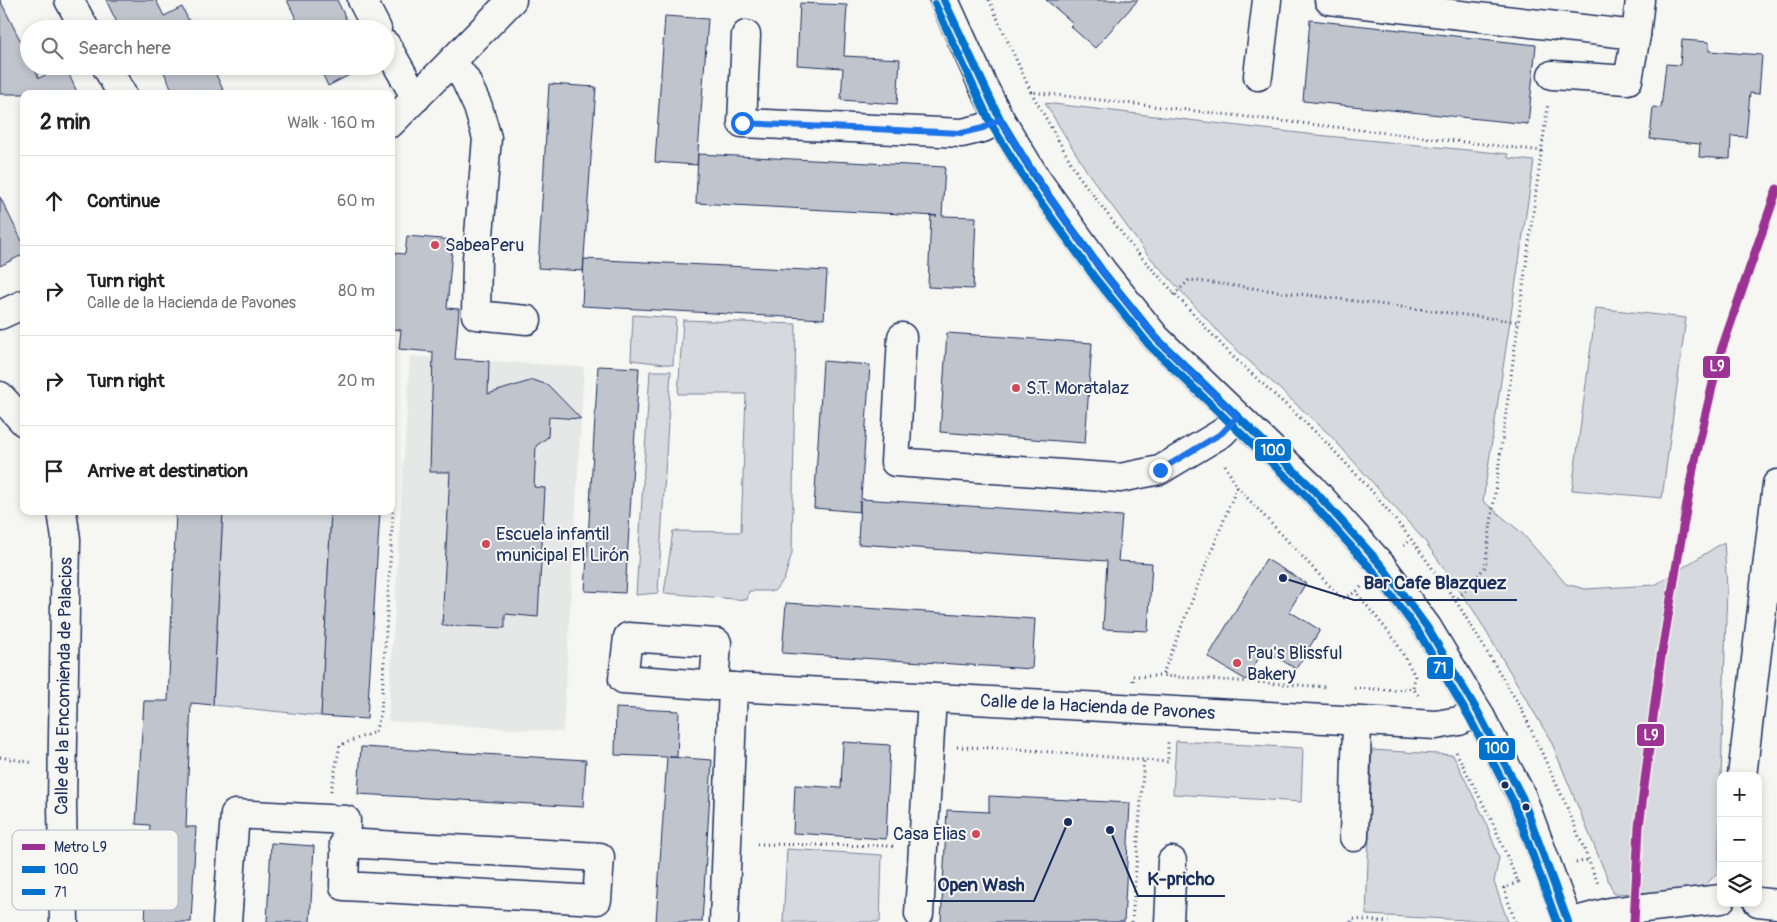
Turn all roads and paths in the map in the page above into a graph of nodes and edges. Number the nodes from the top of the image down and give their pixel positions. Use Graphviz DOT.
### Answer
graph roads {
  1 [pos="69,0"];
  2 [pos="362,0"];
  3 [pos="512,0"];
  4 [pos="944,0"];
  5 [pos="989,0"];
  6 [pos="1267,0"];
  7 [pos="1329,0"];
  8 [pos="1640,0"];
  9 [pos="80,20"];
  10 [pos="372,20"];
  11 [pos="746,35"];
  12 [pos="1636,35"];
  13 [pos="395,61"];
  14 [pos="452,62"];
  15 [pos="111,75"];
  16 [pos="1552,75"];
  17 [pos="1258,76"];
  18 [pos="120,90"];
  19 [pos="1031,92"];
  20 [pos="416,98"];
  21 [pos="395,119"];
  22 [pos="1000,119"];
  23 [pos="1543,151"];
  24 [pos="1174,295"];
  25 [pos="20,306"];
  26 [pos="0,315"];
  27 [pos="527,320"];
  28 [pos="1520,322"];
  29 [pos="902,337"];
  30 [pos="0,396"];
  31 [pos="1237,417"];
  32 [pos="20,418"];
  33 [pos="1204,444"];
  34 [pos="1777,484"];
  35 [pos="1237,487"];
  36 [pos="63,515"];
  37 [pos="393,515"];
  38 [pos="1774,536"];
  39 [pos="1411,538"];
  40 [pos="1382,566"];
  41 [pos="1356,592"];
  42 [pos="1456,601"];
  43 [pos="1332,687"];
  44 [pos="1350,688"];
  45 [pos="1413,688"];
  46 [pos="932,698"];
  47 [pos="1478,712"];
  48 [pos="1357,721"];
  49 [pos="1144,759"];
  50 [pos="1743,772"];
  51 [pos="326,819"];
  52 [pos="62,830"];
  53 [pos="1354,837"];
  54 [pos="344,843"];
  55 [pos="753,844"];
  56 [pos="896,846"];
  57 [pos="1172,861"];
  58 [pos="1518,882"];
  59 [pos="1717,899"];
  60 [pos="1762,902"];
  61 [pos="1777,904"];
  62 [pos="1610,912"];
  63 [pos="919,914"];
  64 [pos="227,922"];
  65 [pos="724,922"];
  66 [pos="1132,922"];
  67 [pos="1169,922"];
  68 [pos="1352,922"];
  69 [pos="1389,922"];
  70 [pos="1515,922"];
  71 [pos="1568,922"];
  72 [pos="1572,922"];
  1 -- 9 [label="street"];
  2 -- 10 [label="street"];
  3 -- 14 [label="street"];
  4 -- 22 [label="street"];
  5 -- 19 [label="path"];
  6 -- 17 [label="street"];
  7 -- 12 [label="street"];
  8 -- 12 [label="street"];
  11 -- 22 [label="street"];
  12 -- 16 [label="street"];
  13 -- 20 [label="street"];
  14 -- 20 [label="street"];
  14 -- 27 [label="street"];
  15 -- 18 [label="street"];
  16 -- 23 [label="path"];
  19 -- 23 [label="path"];
  19 -- 24 [label="path"];
  20 -- 21 [label="street"];
  22 -- 31 [label="street"];
  23 -- 28 [label="path"];
  24 -- 28 [label="path"];
  24 -- 39 [label="path"];
  25 -- 26 [label="street"];
  28 -- 42 [label="path"];
  29 -- 33 [label="street"];
  30 -- 32 [label="street"];
  31 -- 33 [label="street"];
  31 -- 40 [label="street"];
  33 -- 35 [label="path"];
  34 -- 38 [label="street"];
  35 -- 41 [label="path"];
  35 -- 43 [label="path"];
  36 -- 52 [label="street, Calle de la Encomienda de Palacios"];
  37 -- 51 [label="path"];
  38 -- 50 [label="street"];
  39 -- 40 [label="path"];
  39 -- 42 [label="path"];
  40 -- 47 [label="street"];
  42 -- 62 [label="path"];
  44 -- 45 [label="path"];
  46 -- 48 [label="street, Calle de la Hacienda de Pavones"];
  46 -- 63 [label="street"];
  46 -- 65 [label="street, Calle de la Hacienda de Pavones"];
  47 -- 48 [label="street, Calle de la Hacienda de Pavones"];
  47 -- 71 [label="street"];
  48 -- 53 [label="street"];
  49 -- 66 [label="path"];
  51 -- 54 [label="street"];
  51 -- 64 [label="street"];
  54 -- 54 [label="street"];
  55 -- 56 [label="path"];
  57 -- 67 [label="street"];
  58 -- 70 [label="path"];
  59 -- 62 [label="street"];
  60 -- 61 [label="street"];
  62 -- 72 [label="street"];
  68 -- 69 [label="path"];
}
